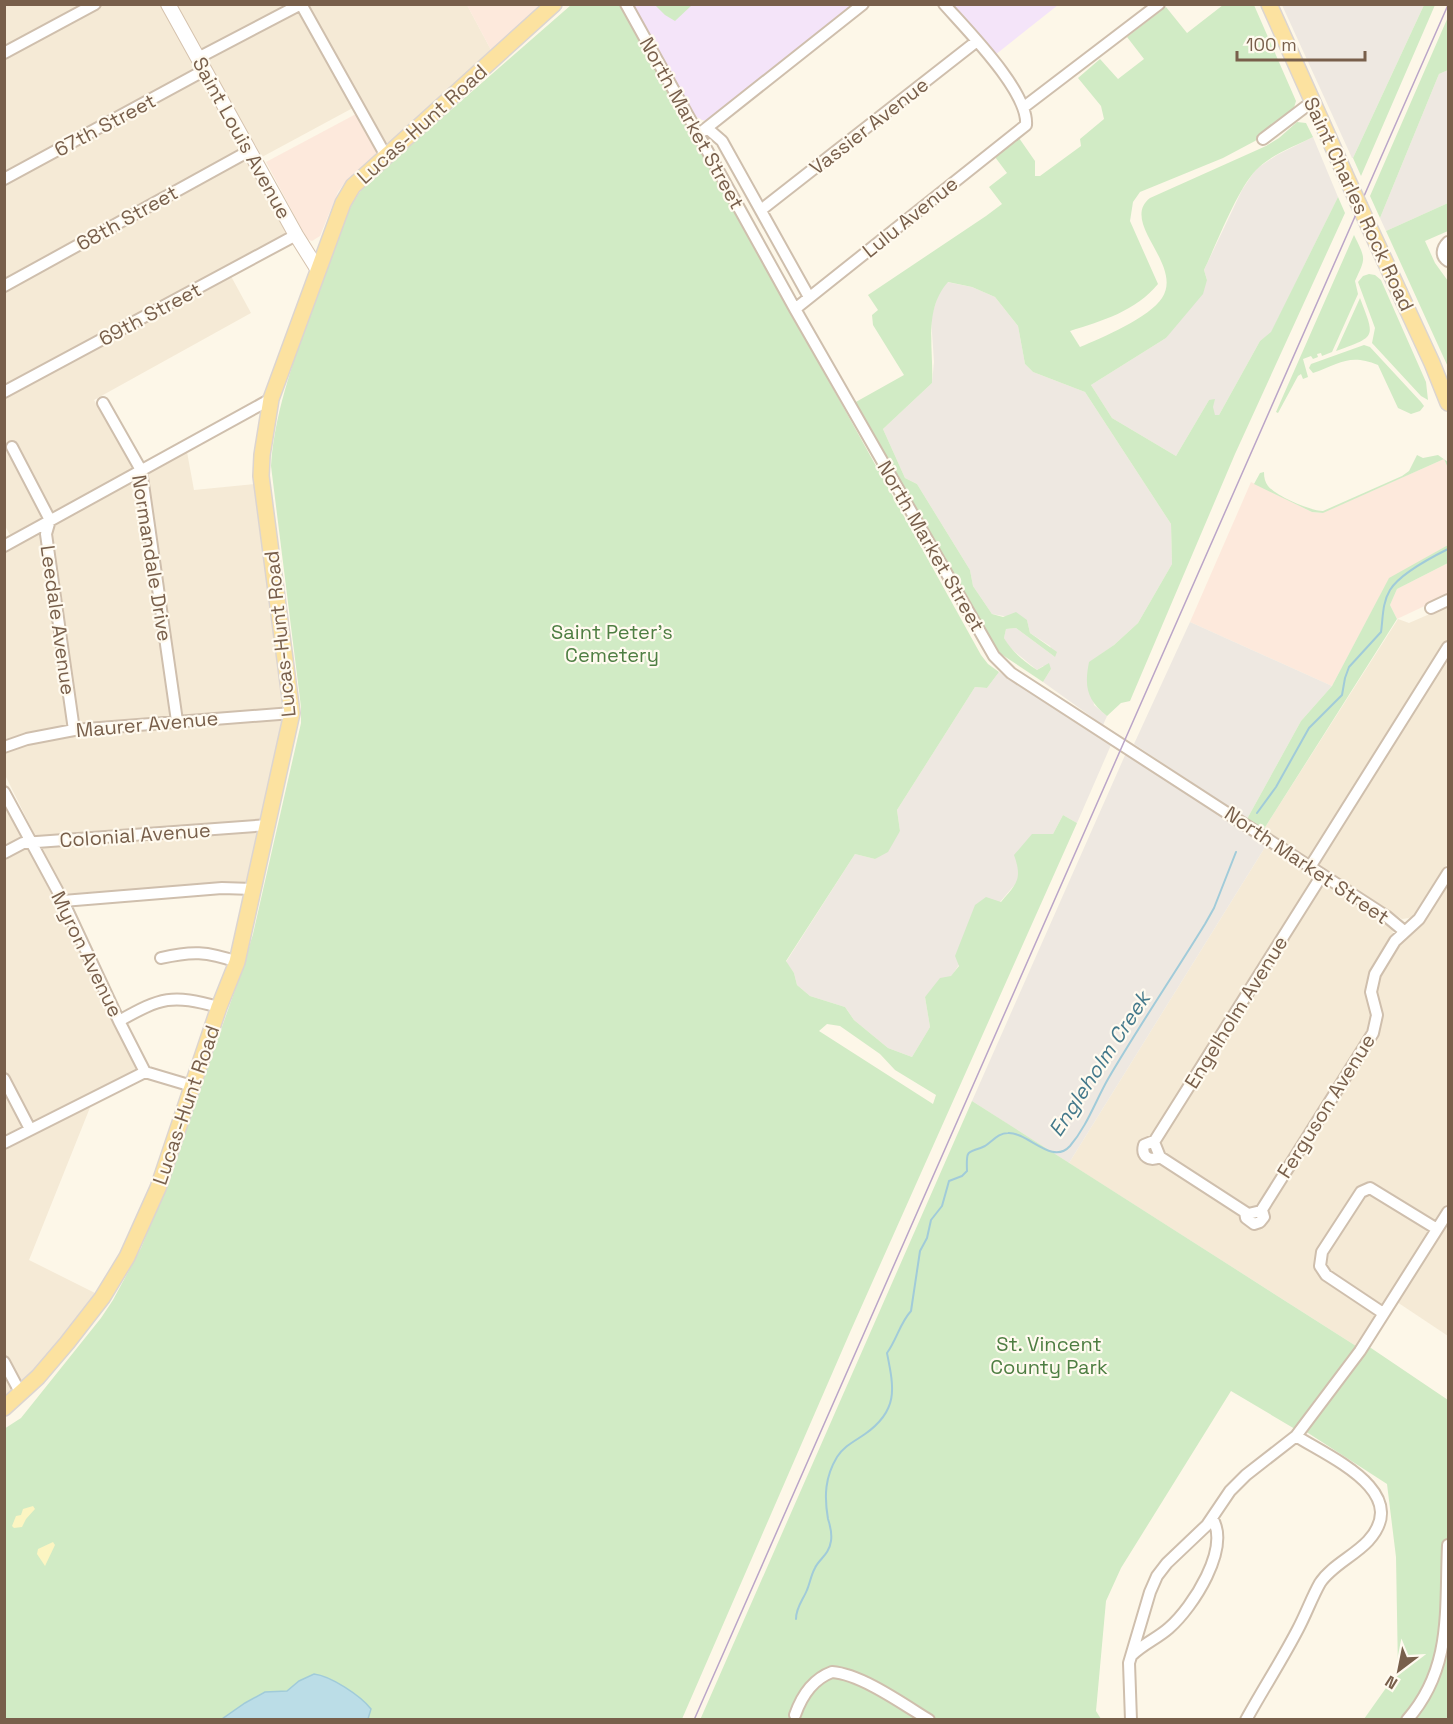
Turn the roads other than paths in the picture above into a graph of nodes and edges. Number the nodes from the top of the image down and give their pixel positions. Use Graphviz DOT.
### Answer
graph roads {
  1 [pos="95,4"];
  2 [pos="168,4"];
  3 [pos="301,4"];
  4 [pos="554,4"];
  5 [pos="626,4"];
  6 [pos="863,4"];
  7 [pos="944,4"];
  8 [pos="1159,4"];
  9 [pos="1269,4"];
  10 [pos="977,41"];
  11 [pos="4,53"];
  12 [pos="201,64"];
  13 [pos="1313,102"];
  14 [pos="1024,107"];
  15 [pos="703,131"];
  16 [pos="1263,139"];
  17 [pos="249,151"];
  18 [pos="386,156"];
  19 [pos="4,179"];
  20 [pos="761,210"];
  21 [pos="296,235"];
  22 [pos="1449,242"];
  23 [pos="1449,261"];
  24 [pos="318,270"];
  25 [pos="4,286"];
  26 [pos="809,297"];
  27 [pos="795,309"];
  28 [pos="1444,382"];
  29 [pos="4,392"];
  30 [pos="271,399"];
  31 [pos="103,403"];
  32 [pos="1449,403"];
  33 [pos="12,447"];
  34 [pos="141,470"];
  35 [pos="50,520"];
  36 [pos="4,546"];
  37 [pos="1449,600"];
  38 [pos="1431,608"];
  39 [pos="1449,647"];
  40 [pos="292,713"];
  41 [pos="177,721"];
  42 [pos="74,730"];
  43 [pos="4,747"];
  44 [pos="4,792"];
  45 [pos="268,825"];
  46 [pos="30,842"];
  47 [pos="4,853"];
  48 [pos="1310,867"];
  49 [pos="1449,873"];
  50 [pos="1322,875"];
  51 [pos="253,889"];
  52 [pos="63,901"];
  53 [pos="1404,931"];
  54 [pos="161,958"];
  55 [pos="237,962"];
  56 [pos="219,1006"];
  57 [pos="119,1021"];
  58 [pos="146,1072"];
  59 [pos="4,1078"];
  60 [pos="192,1086"];
  61 [pos="30,1130"];
  62 [pos="4,1143"];
  63 [pos="1254,1212"];
  64 [pos="1449,1212"];
  65 [pos="1437,1229"];
  66 [pos="1383,1312"];
  67 [pos="4,1362"];
  68 [pos="21,1394"];
  69 [pos="4,1407"];
  70 [pos="1296,1436"];
  71 [pos="1212,1518"];
  72 [pos="1449,1545"];
  73 [pos="1131,1655"];
  74 [pos="795,1714"];
  75 [pos="929,1719"];
  76 [pos="1131,1719"];
  77 [pos="1246,1719"];
  78 [pos="1407,1719"];
  1 -- 11 [label="street"];
  2 -- 12 [label="street, Saint Louis Avenue"];
  3 -- 12 [label="street, 67th Street"];
  3 -- 18 [label="street"];
  4 -- 18 [label="main road, Lucas-Hunt Road"];
  5 -- 15 [label="street, North Market Street"];
  6 -- 15 [label="street"];
  7 -- 10 [label="street"];
  8 -- 14 [label="street"];
  9 -- 13 [label="main road, Saint Charles Rock Road"];
  10 -- 14 [label="street"];
  10 -- 20 [label="street, Vassier Avenue"];
  12 -- 17 [label="street, Saint Louis Avenue"];
  12 -- 19 [label="street, 67th Street"];
  13 -- 16 [label="street"];
  13 -- 28 [label="main road, Saint Charles Rock Road, bridge"];
  14 -- 26 [label="street, Lulu Avenue"];
  15 -- 20 [label="street"];
  15 -- 27 [label="street, North Market Street"];
  17 -- 21 [label="street, Saint Louis Avenue"];
  17 -- 25 [label="street, 68th Street"];
  18 -- 24 [label="main road, Lucas-Hunt Road"];
  20 -- 26 [label="street"];
  21 -- 24 [label="street, Saint Louis Avenue"];
  21 -- 29 [label="street, 69th Street"];
  22 -- 23 [label="street"];
  24 -- 30 [label="main road, Lucas-Hunt Road"];
  26 -- 27 [label="street, Lulu Avenue"];
  27 -- 48 [label="street, North Market Street"];
  28 -- 32 [label="main road, Saint Charles Rock Road"];
  30 -- 34 [label="street"];
  30 -- 40 [label="main road, Lucas-Hunt Road"];
  31 -- 34 [label="street, Normandale Drive"];
  33 -- 35 [label="street, Leedale Avenue"];
  34 -- 35 [label="street"];
  34 -- 41 [label="street, Normandale Drive"];
  35 -- 36 [label="street"];
  35 -- 42 [label="street, Leedale Avenue"];
  37 -- 38 [label="street"];
  39 -- 48 [label="street"];
  40 -- 41 [label="street, Maurer Avenue"];
  40 -- 45 [label="main road, Lucas-Hunt Road"];
  41 -- 42 [label="street, Maurer Avenue"];
  42 -- 43 [label="street, Maurer Avenue"];
  44 -- 46 [label="street, Myron Avenue"];
  45 -- 46 [label="street, Colonial Avenue"];
  45 -- 51 [label="main road, Lucas-Hunt Road"];
  46 -- 47 [label="street, Colonial Avenue"];
  46 -- 52 [label="street, Myron Avenue"];
  48 -- 50 [label="street, North Market Street"];
  49 -- 53 [label="street, Ferguson Avenue"];
  50 -- 53 [label="street, North Market Street"];
  50 -- 63 [label="street, Engelholm Avenue"];
  51 -- 52 [label="street"];
  51 -- 55 [label="main road, Lucas-Hunt Road"];
  52 -- 57 [label="street, Myron Avenue"];
  53 -- 63 [label="street, Ferguson Avenue"];
  54 -- 55 [label="street"];
  55 -- 56 [label="main road, Lucas-Hunt Road"];
  56 -- 57 [label="street"];
  56 -- 60 [label="main road, Lucas-Hunt Road"];
  57 -- 58 [label="street, Myron Avenue"];
  58 -- 60 [label="street"];
  58 -- 61 [label="street"];
  59 -- 61 [label="street"];
  60 -- 68 [label="main road, Lucas-Hunt Road"];
  61 -- 62 [label="street"];
  64 -- 65 [label="street"];
  65 -- 66 [label="street"];
  65 -- 66 [label="street"];
  66 -- 70 [label="street"];
  67 -- 68 [label="street"];
  68 -- 69 [label="main road, Lucas-Hunt Road"];
  70 -- 71 [label="street"];
  70 -- 77 [label="street"];
  71 -- 73 [label="street"];
  71 -- 73 [label="street"];
  72 -- 78 [label="street"];
  73 -- 76 [label="street"];
  74 -- 75 [label="street"];
}
